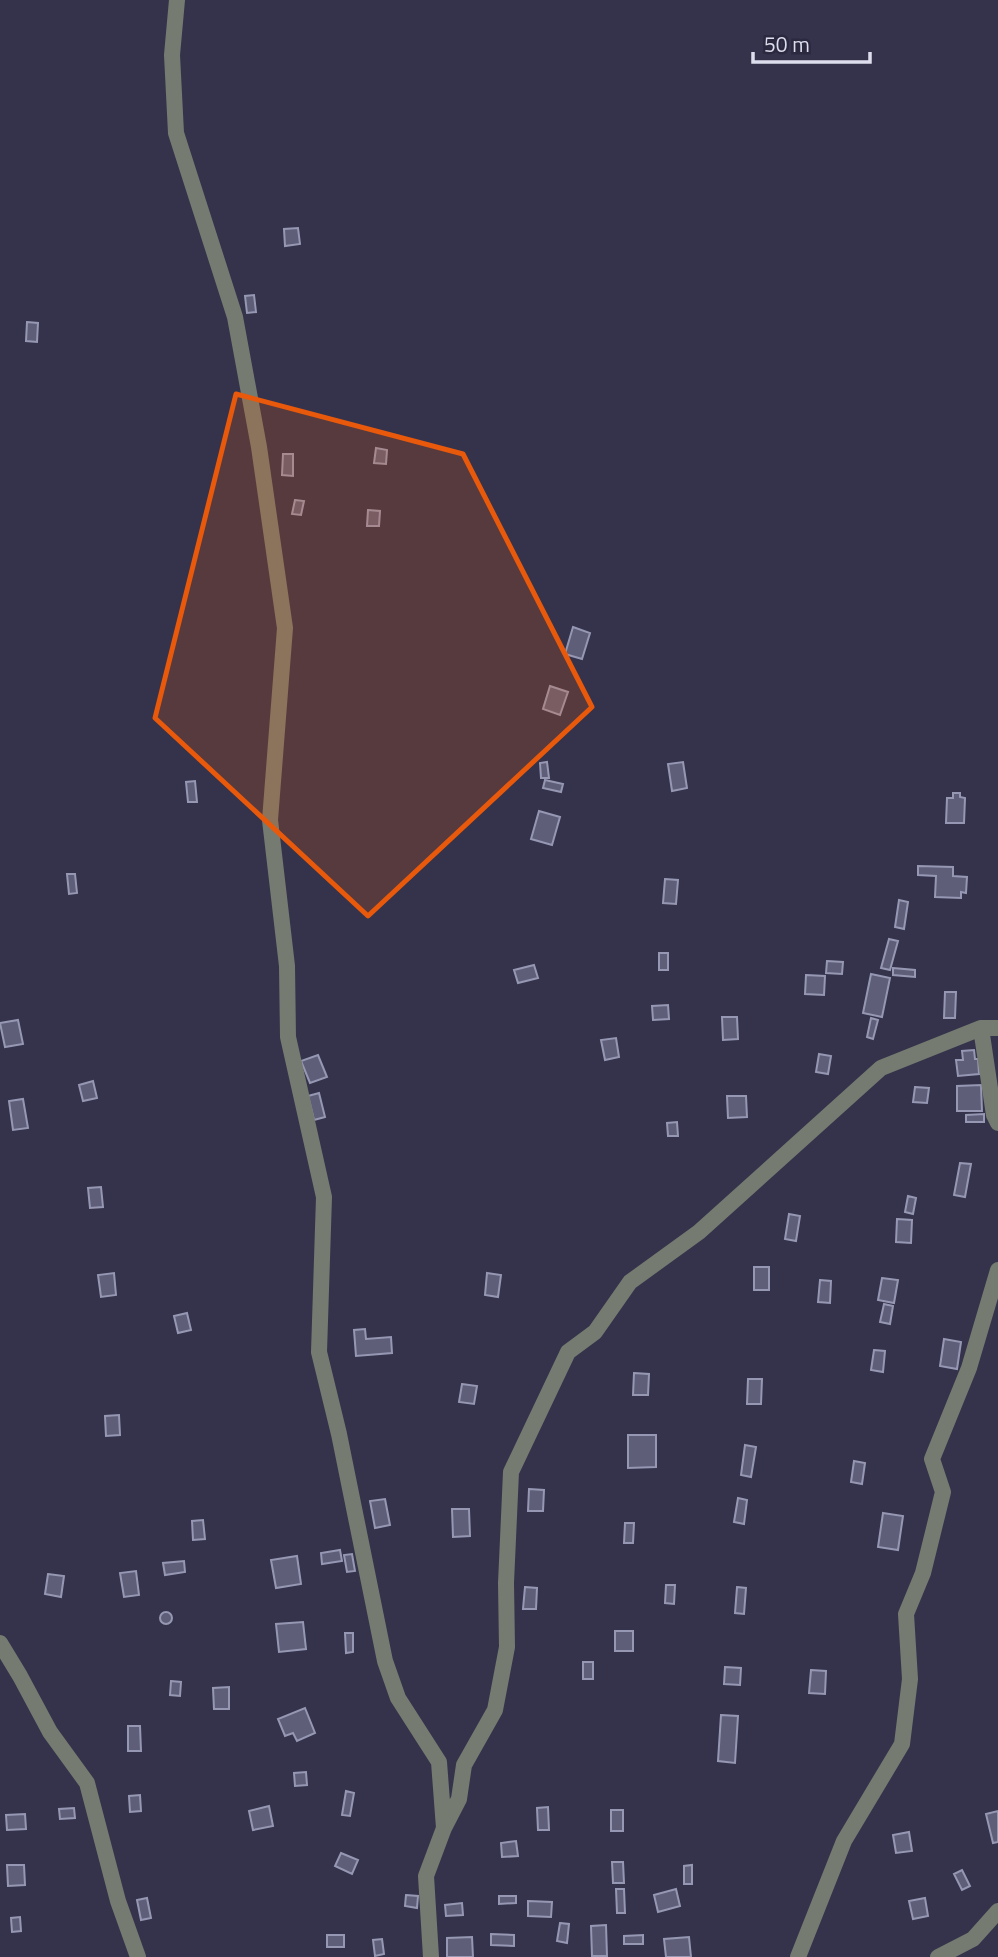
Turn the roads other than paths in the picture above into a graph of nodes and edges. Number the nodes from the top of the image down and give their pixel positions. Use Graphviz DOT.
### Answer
graph roads {
  1 [pos="177,0"];
  2 [pos="981,1028"];
  3 [pos="998,1028"];
  4 [pos="998,1123"];
  5 [pos="998,1270"];
  6 [pos="0,1643"];
  7 [pos="444,1828"];
  8 [pos="998,1911"];
  9 [pos="138,1957"];
  10 [pos="431,1957"];
  11 [pos="798,1957"];
  12 [pos="938,1957"];
  1 -- 7 [label="street"];
  2 -- 3 [label="street"];
  2 -- 4 [label="street"];
  2 -- 7 [label="street"];
  5 -- 11 [label="street"];
  6 -- 9 [label="street"];
  7 -- 10 [label="street"];
  8 -- 12 [label="street"];
}
